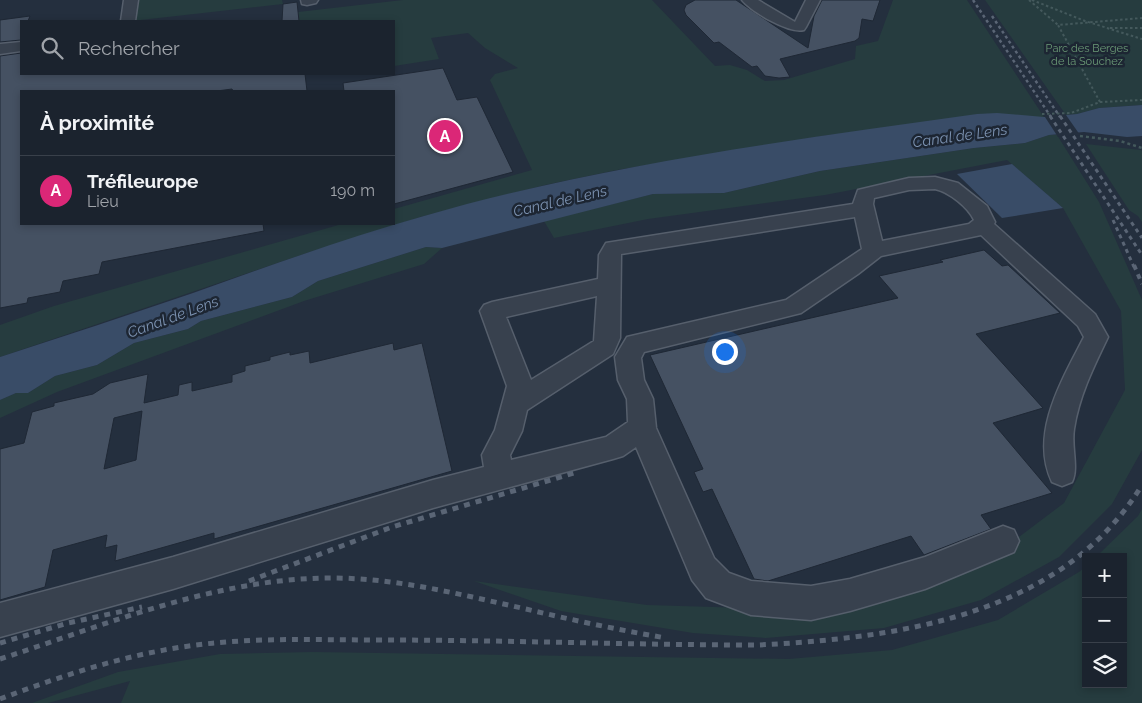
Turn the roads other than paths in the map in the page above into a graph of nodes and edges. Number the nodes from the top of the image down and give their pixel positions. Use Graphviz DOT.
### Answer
graph roads {
  1 [pos="131,0"];
  2 [pos="748,0"];
  3 [pos="813,0"];
  4 [pos="128,20"];
  5 [pos="20,47"];
  6 [pos="0,50"];
  7 [pos="864,209"];
  8 [pos="982,225"];
  9 [pos="873,251"];
  10 [pos="609,285"];
  11 [pos="516,403"];
  12 [pos="642,428"];
  13 [pos="1062,473"];
  14 [pos="500,476"];
  15 [pos="1003,541"];
  16 [pos="0,620"];
  1 -- 4 [label="street"];
  2 -- 3 [label="street"];
  5 -- 6 [label="street"];
  7 -- 8 [label="street"];
  7 -- 9 [label="street"];
  7 -- 10 [label="street"];
  8 -- 9 [label="street"];
  8 -- 13 [label="street"];
  9 -- 12 [label="street"];
  10 -- 11 [label="street"];
  10 -- 11 [label="street"];
  11 -- 14 [label="street"];
  12 -- 14 [label="street"];
  12 -- 15 [label="street"];
  14 -- 16 [label="street"];
}
